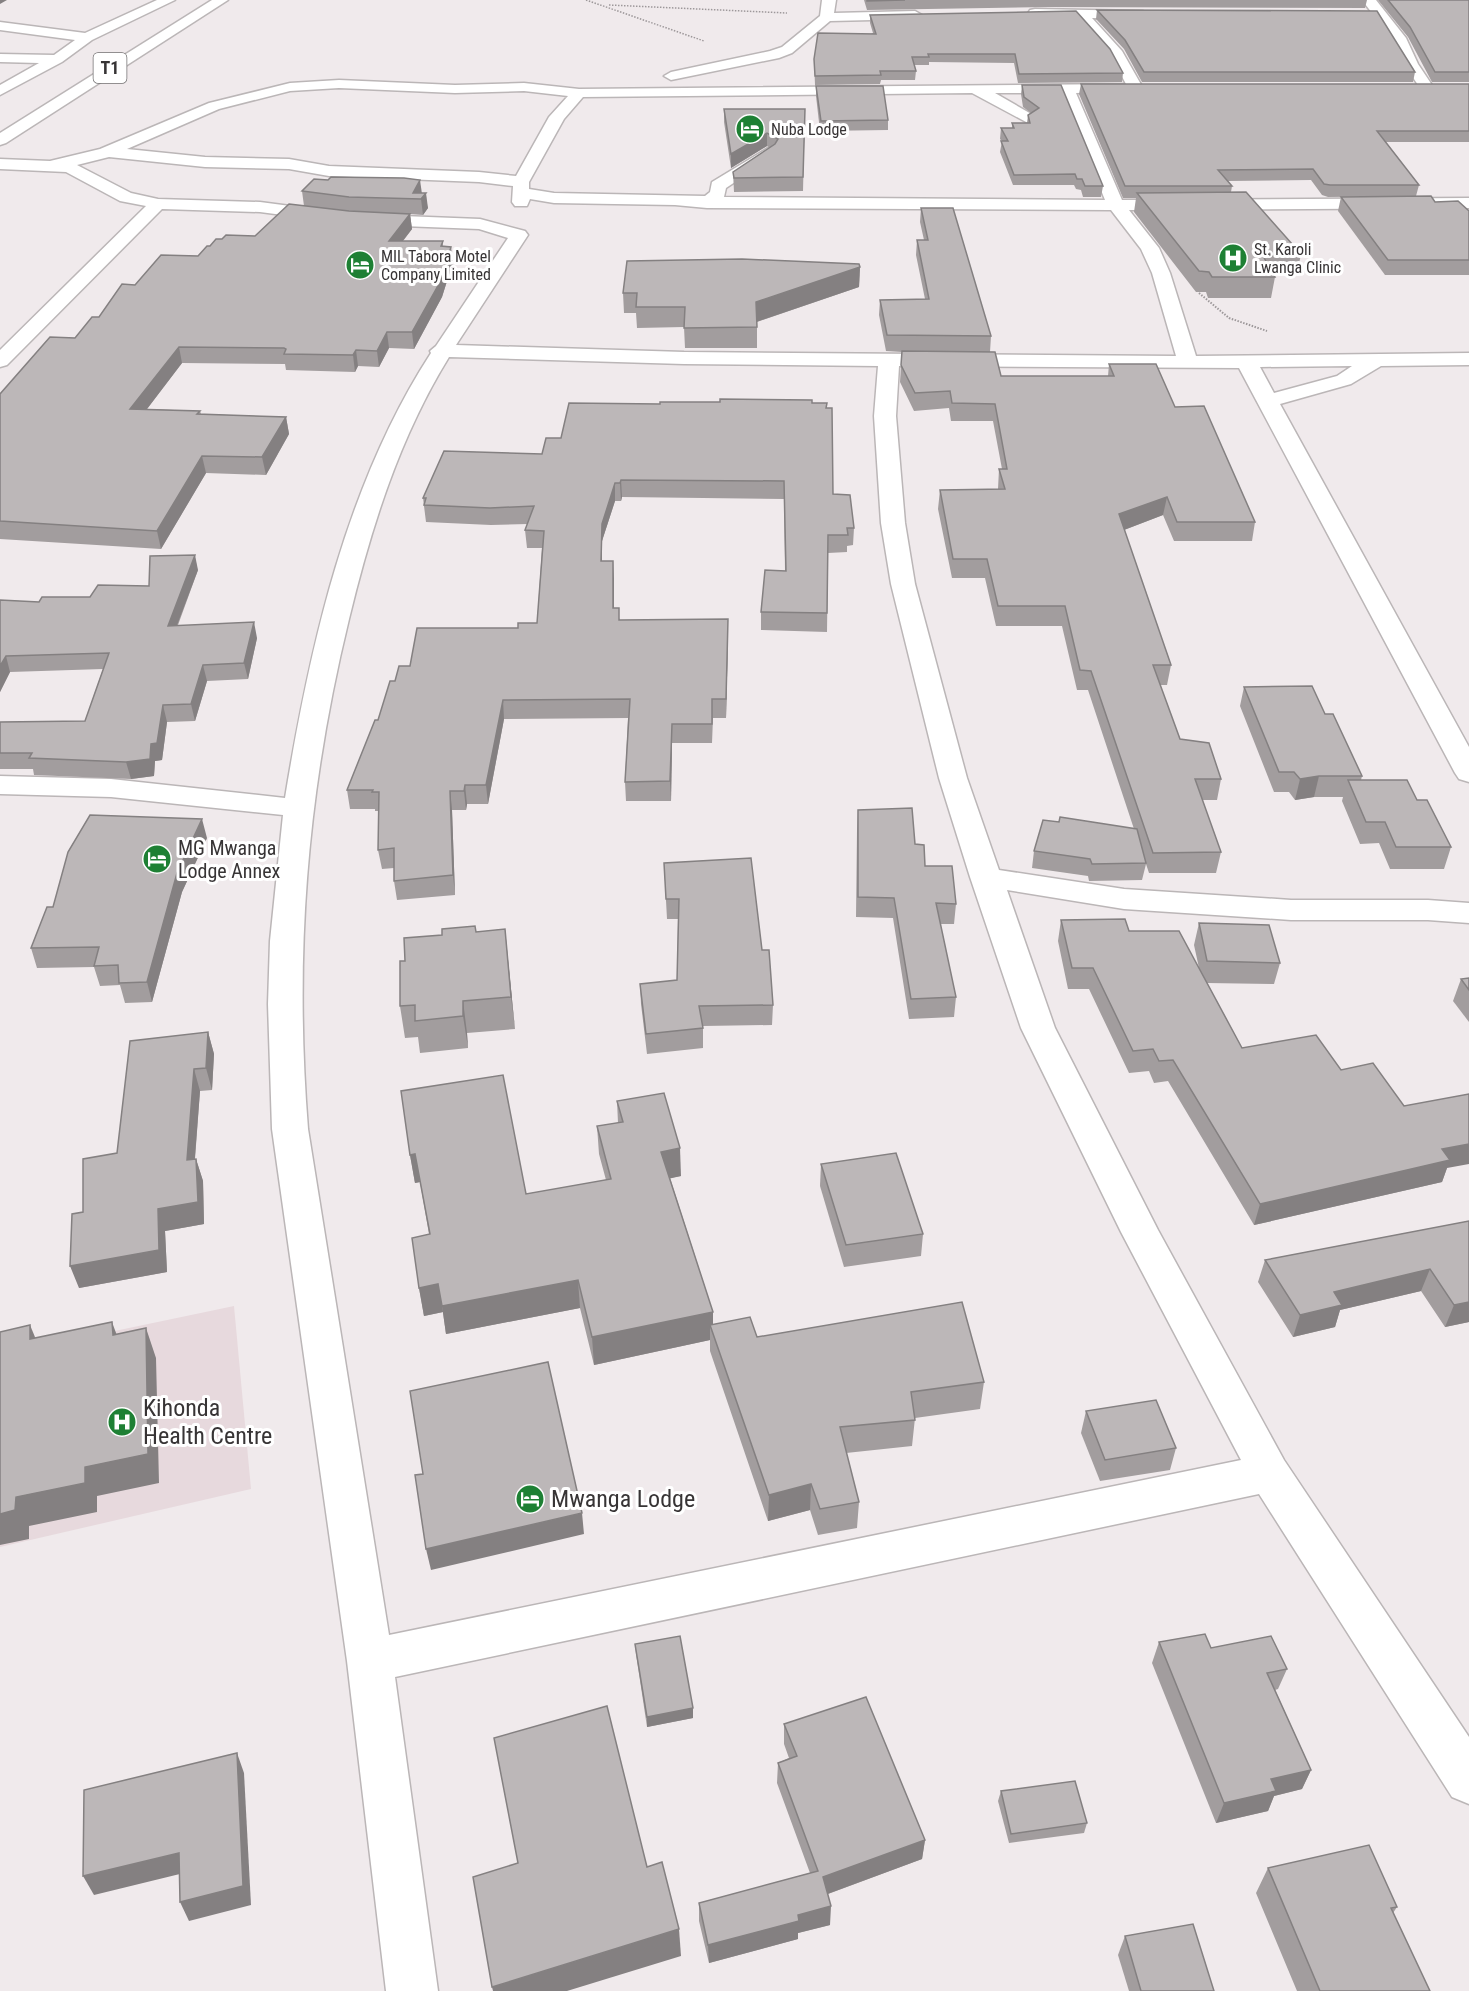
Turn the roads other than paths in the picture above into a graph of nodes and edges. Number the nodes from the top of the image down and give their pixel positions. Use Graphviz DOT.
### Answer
graph roads {
  1 [pos="168,0"];
  2 [pos="221,0"];
  3 [pos="829,0"];
  4 [pos="1369,0"];
  5 [pos="1049,7"];
  6 [pos="1025,14"];
  7 [pos="1081,14"];
  8 [pos="1359,14"];
  9 [pos="1380,14"];
  10 [pos="932,15"];
  11 [pos="1162,15"];
  12 [pos="827,17"];
  13 [pos="0,26"];
  14 [pos="87,37"];
  15 [pos="0,58"];
  16 [pos="57,59"];
  17 [pos="971,88"];
  18 [pos="1067,88"];
  19 [pos="1404,88"];
  20 [pos="0,91"];
  21 [pos="643,91"];
  22 [pos="579,93"];
  23 [pos="1028,118"];
  24 [pos="0,140"];
  25 [pos="105,153"];
  26 [pos="768,153"];
  27 [pos="0,164"];
  28 [pos="54,165"];
  29 [pos="521,187"];
  30 [pos="675,200"];
  31 [pos="707,203"];
  32 [pos="1469,203"];
  33 [pos="158,204"];
  34 [pos="1116,205"];
  35 [pos="519,212"];
  36 [pos="493,228"];
  37 [pos="440,351"];
  38 [pos="1382,358"];
  39 [pos="1469,359"];
  40 [pos="889,360"];
  41 [pos="0,361"];
  42 [pos="1246,361"];
  43 [pos="1188,362"];
  44 [pos="1459,378"];
  45 [pos="1268,401"];
  46 [pos="1469,774"];
  47 [pos="0,785"];
  48 [pos="297,808"];
  49 [pos="985,877"];
  50 [pos="1469,913"];
  51 [pos="1269,1473"];
  52 [pos="370,1661"];
  53 [pos="1469,1780"];
  54 [pos="412,1991"];
  1 -- 14 [label="main road"];
  2 -- 24 [label="main road, T1"];
  3 -- 12 [label="main road"];
  4 -- 9 [label="main road"];
  5 -- 6 [label="main road"];
  5 -- 7 [label="main road"];
  7 -- 11 [label="main road"];
  7 -- 18 [label="main road"];
  8 -- 9 [label="main road"];
  9 -- 19 [label="main road"];
  10 -- 12 [label="main road"];
  12 -- 21 [label="main road"];
  13 -- 14 [label="main road"];
  14 -- 16 [label="main road"];
  15 -- 16 [label="main road"];
  16 -- 20 [label="main road"];
  17 -- 18 [label="main road"];
  17 -- 21 [label="main road"];
  17 -- 23 [label="main road"];
  18 -- 34 [label="main road"];
  21 -- 22 [label="main road"];
  22 -- 25 [label="main road"];
  22 -- 29 [label="main road"];
  25 -- 28 [label="main road"];
  25 -- 29 [label="main road"];
  26 -- 31 [label="main road"];
  27 -- 28 [label="main road"];
  28 -- 33 [label="main road"];
  29 -- 30 [label="main road"];
  29 -- 35 [label="main road"];
  30 -- 31 [label="main road"];
  30 -- 35 [label="main road"];
  31 -- 34 [label="main road"];
  32 -- 34 [label="main road"];
  33 -- 36 [label="main road"];
  33 -- 41 [label="main road"];
  34 -- 43 [label="main road"];
  35 -- 36 [label="main road"];
  36 -- 37 [label="main road"];
  37 -- 40 [label="main road"];
  37 -- 48 [label="main road"];
  38 -- 39 [label="main road"];
  38 -- 42 [label="main road"];
  38 -- 44 [label="main road"];
  38 -- 45 [label="main road"];
  40 -- 43 [label="main road"];
  40 -- 49 [label="main road"];
  42 -- 43 [label="main road"];
  42 -- 45 [label="main road"];
  45 -- 46 [label="main road"];
  47 -- 48 [label="main road"];
  48 -- 52 [label="main road"];
  49 -- 50 [label="main road"];
  49 -- 51 [label="main road"];
  51 -- 52 [label="main road"];
  51 -- 53 [label="main road"];
  52 -- 54 [label="main road"];
}
